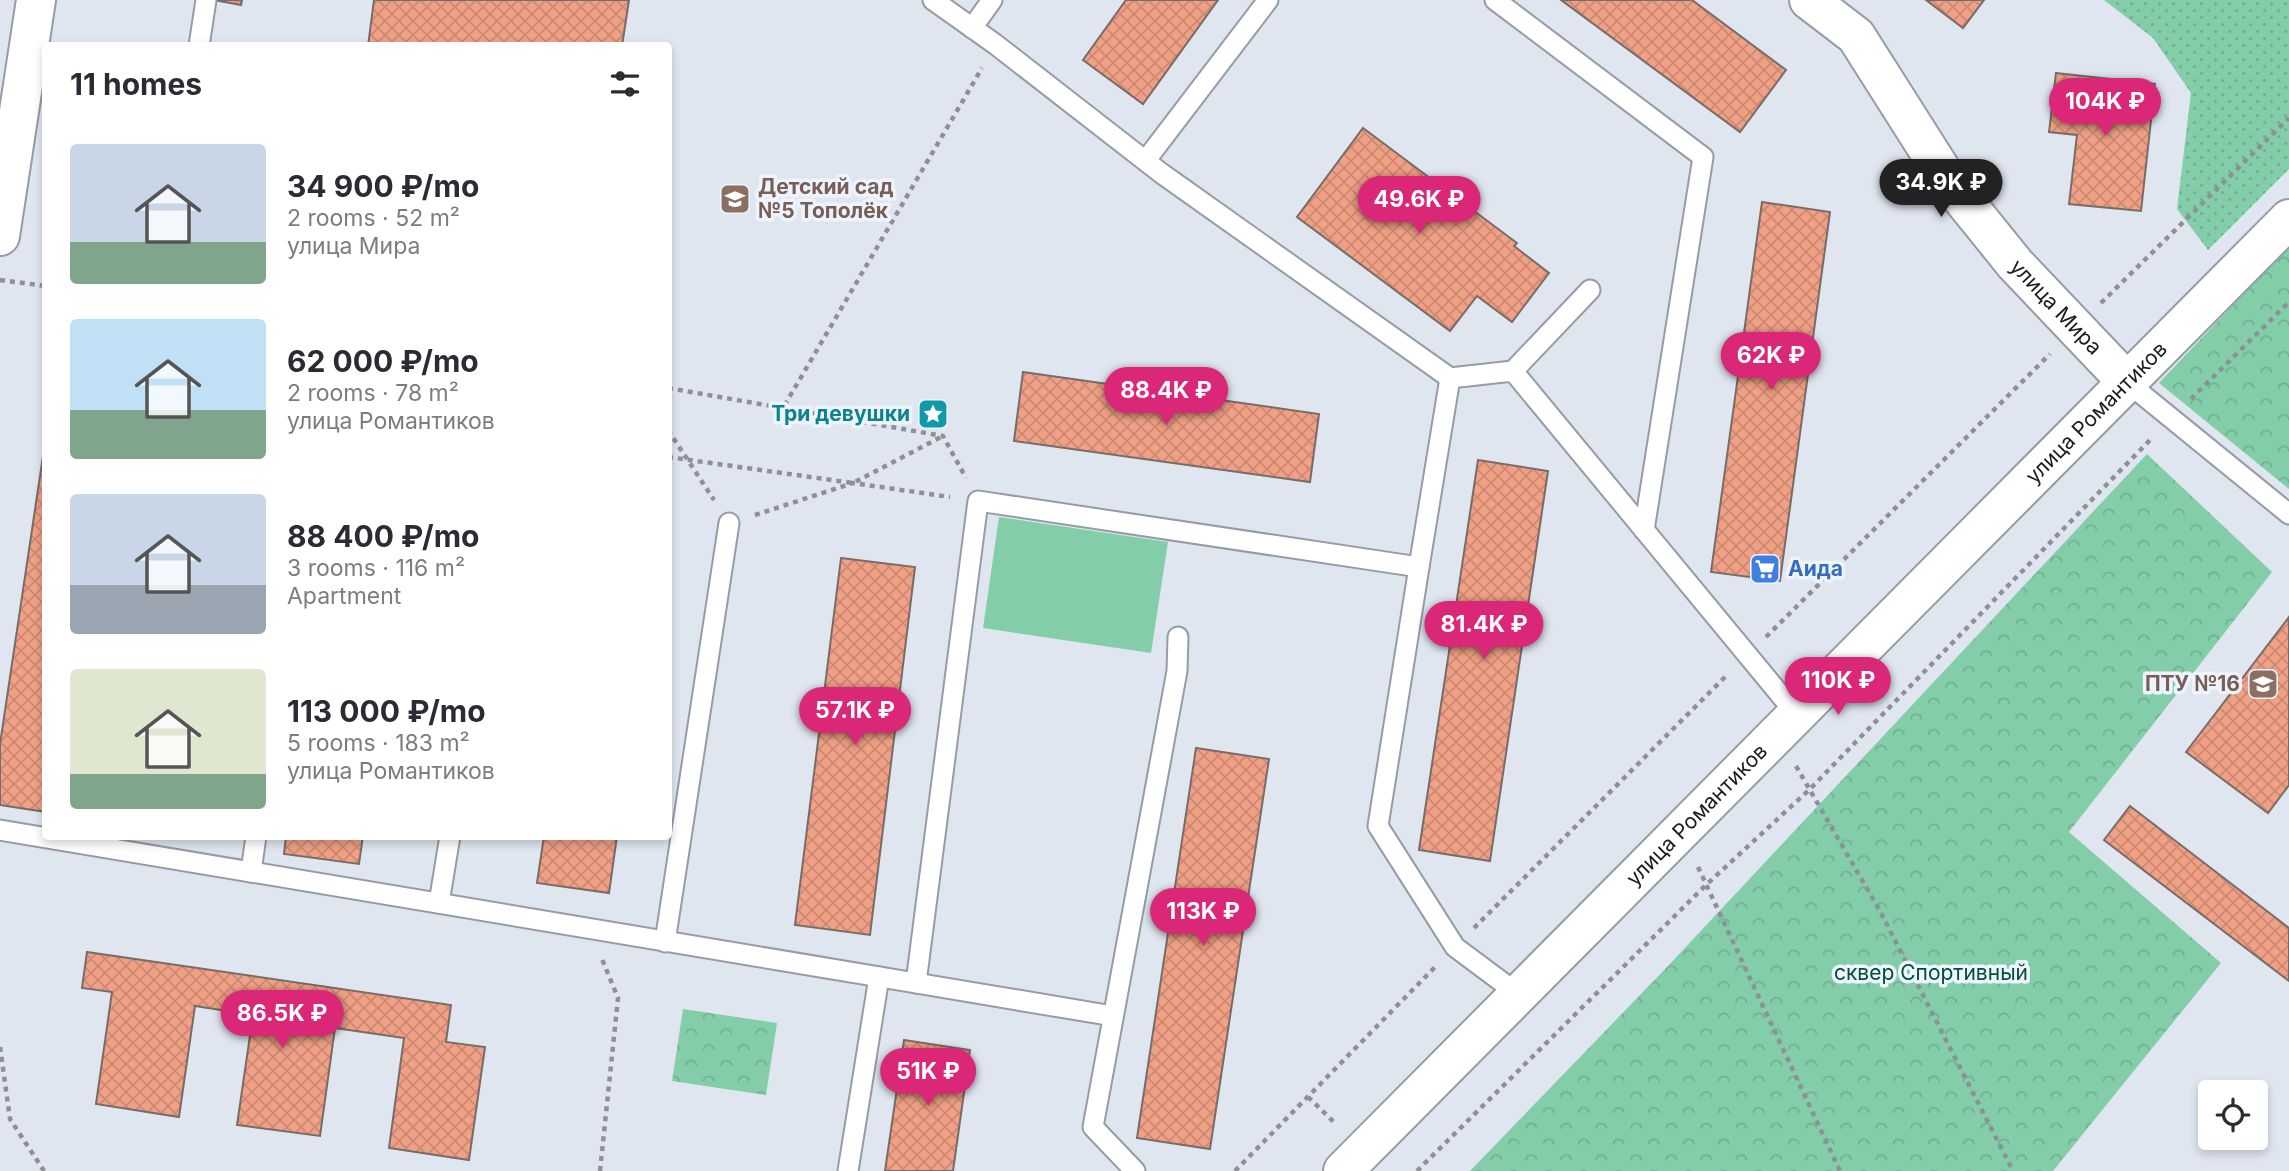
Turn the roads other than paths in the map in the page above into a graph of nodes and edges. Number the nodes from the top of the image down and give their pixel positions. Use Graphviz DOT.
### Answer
graph roads {
  1 [pos="36,0"];
  2 [pos="206,0"];
  3 [pos="933,0"];
  4 [pos="992,0"];
  5 [pos="1268,0"];
  6 [pos="1495,0"];
  7 [pos="1809,0"];
  8 [pos="972,28"];
  9 [pos="201,42"];
  10 [pos="1146,160"];
  11 [pos="2289,219"];
  12 [pos="0,236"];
  13 [pos="1590,290"];
  14 [pos="1513,371"];
  15 [pos="1450,378"];
  16 [pos="2129,383"];
  17 [pos="2289,514"];
  18 [pos="729,523"];
  19 [pos="1644,530"];
  20 [pos="1419,567"];
  21 [pos="1178,637"];
  22 [pos="1788,725"];
  23 [pos="0,830"];
  24 [pos="42,835"];
  25 [pos="255,840"];
  26 [pos="449,840"];
  27 [pos="96,841"];
  28 [pos="251,872"];
  29 [pos="439,904"];
  30 [pos="665,942"];
  31 [pos="879,977"];
  32 [pos="916,983"];
  33 [pos="1518,994"];
  34 [pos="1113,1016"];
  35 [pos="848,1171"];
  36 [pos="1135,1171"];
  37 [pos="1343,1171"];
  1 -- 12 [label="street"];
  2 -- 9 [label="lane"];
  3 -- 8 [label="lane"];
  4 -- 8 [label="lane"];
  5 -- 10 [label="lane"];
  6 -- 19 [label="lane"];
  7 -- 16 [label="street, улица Мира"];
  8 -- 10 [label="lane"];
  10 -- 15 [label="lane"];
  11 -- 16 [label="street, улица Романтиков"];
  13 -- 14 [label="lane"];
  14 -- 15 [label="lane"];
  14 -- 19 [label="lane"];
  15 -- 20 [label="lane"];
  16 -- 17 [label="lane"];
  16 -- 22 [label="street, улица Романтиков"];
  18 -- 30 [label="lane"];
  19 -- 22 [label="lane"];
  20 -- 32 [label="lane"];
  20 -- 33 [label="lane"];
  21 -- 34 [label="lane"];
  22 -- 33 [label="street, улица Романтиков"];
  23 -- 24 [label="lane"];
  25 -- 28 [label="lane"];
  26 -- 29 [label="lane"];
  27 -- 28 [label="lane"];
  28 -- 29 [label="lane"];
  29 -- 30 [label="lane"];
  30 -- 31 [label="lane"];
  31 -- 32 [label="lane"];
  31 -- 35 [label="lane"];
  32 -- 34 [label="lane"];
  33 -- 37 [label="street, улица Романтиков"];
  34 -- 36 [label="lane"];
}
